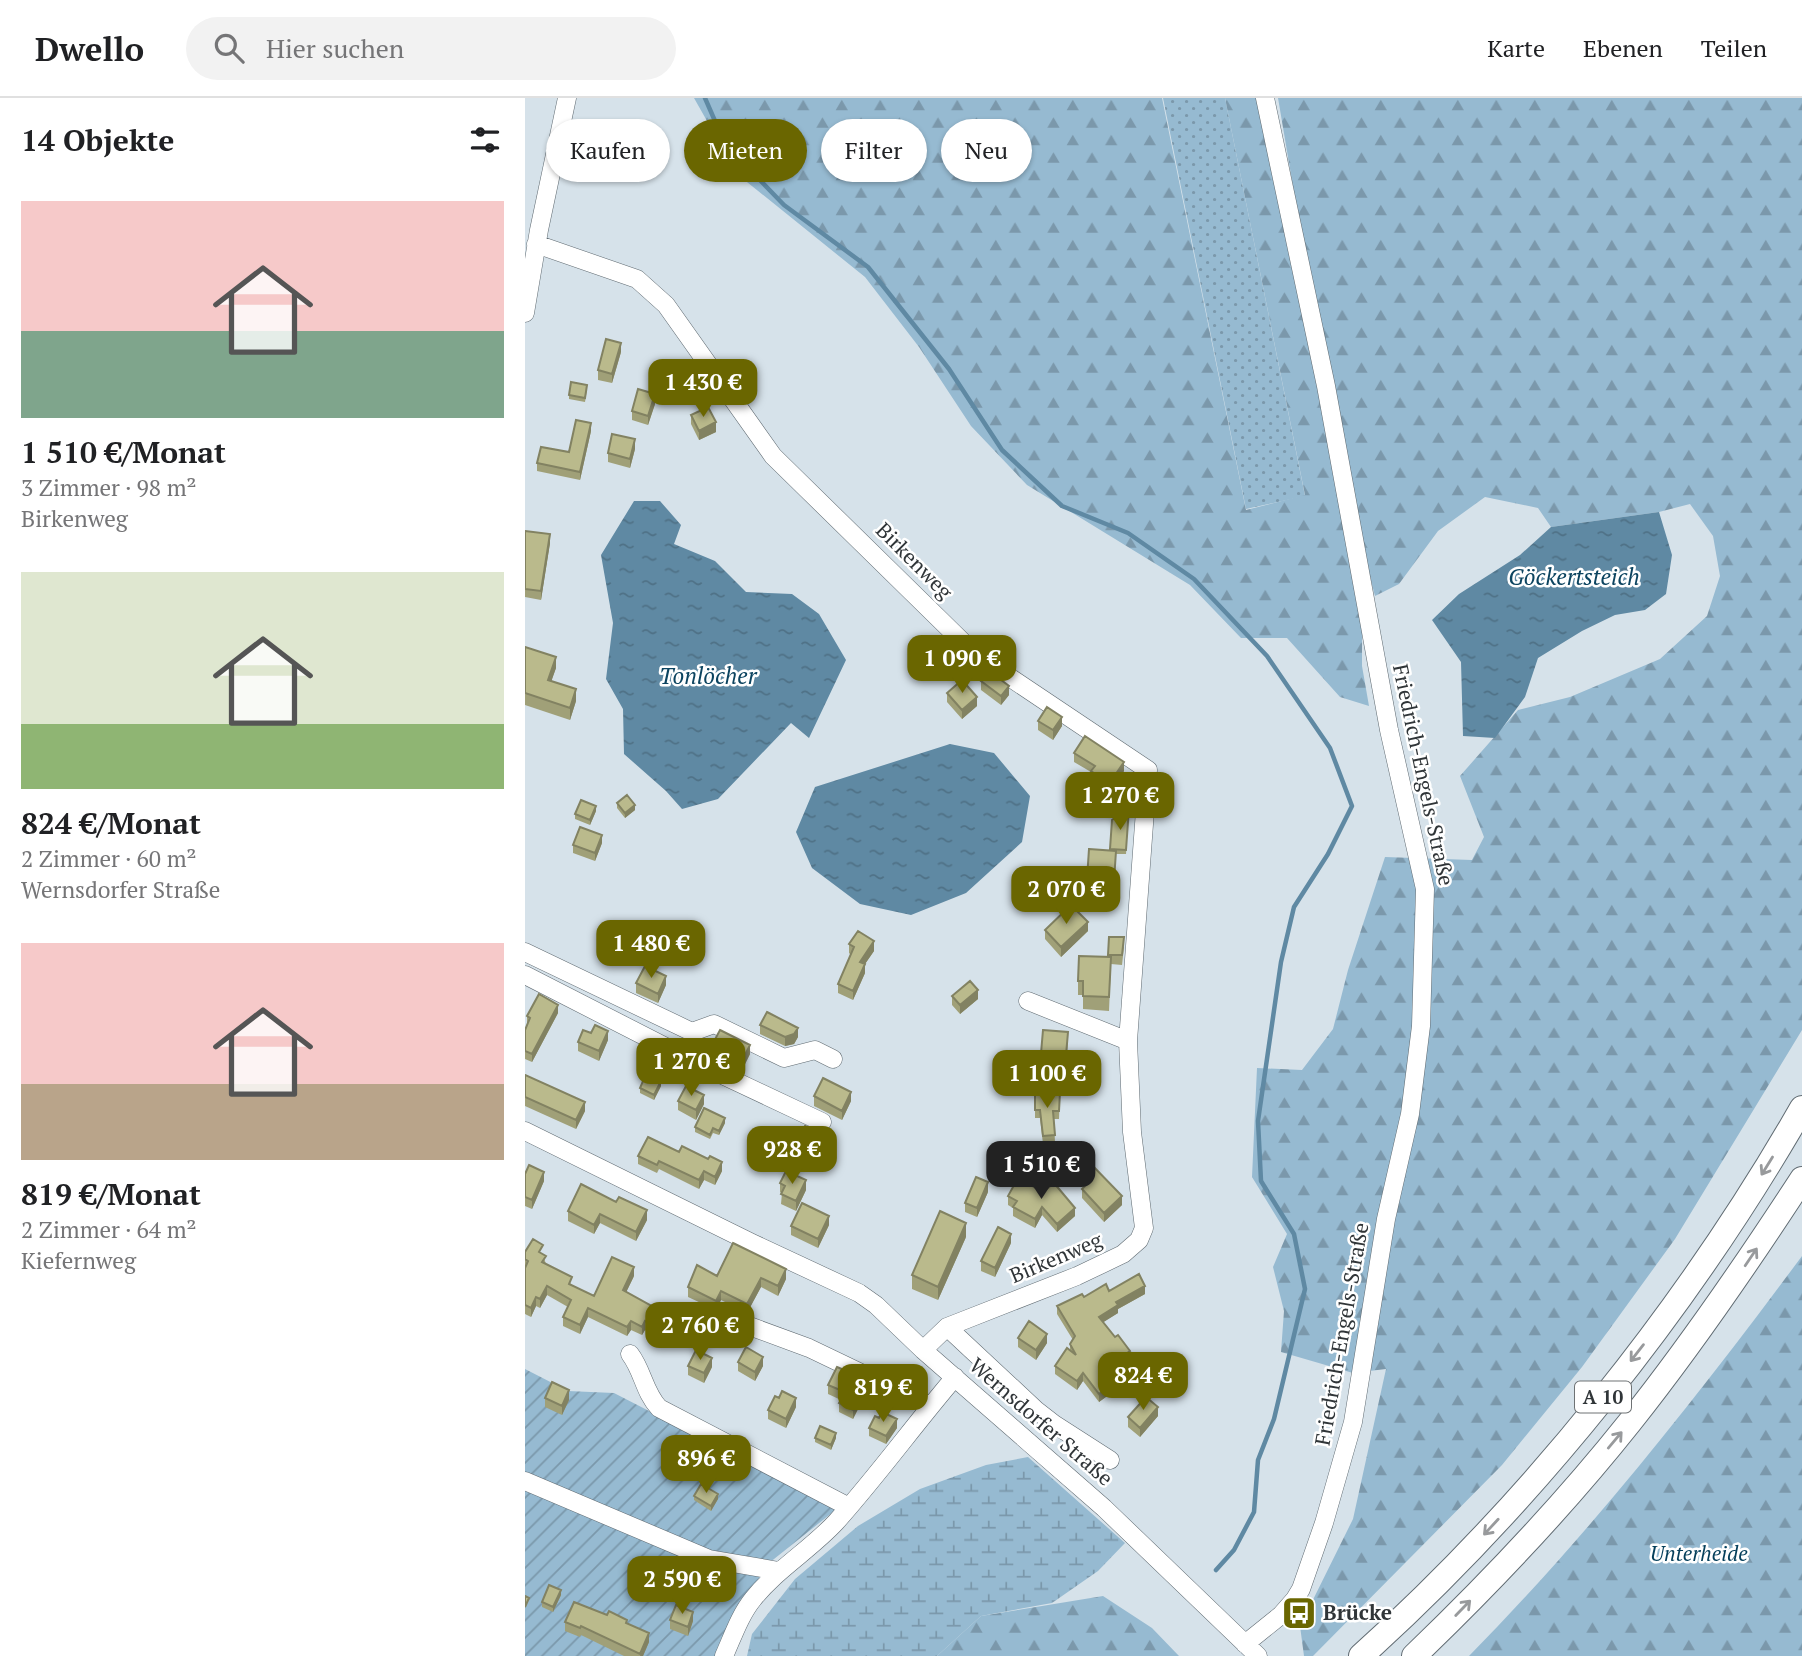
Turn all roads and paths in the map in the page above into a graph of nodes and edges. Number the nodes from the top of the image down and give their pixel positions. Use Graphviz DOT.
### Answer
graph roads {
  1 [pos="567,98"];
  2 [pos="1265,98"];
  3 [pos="532,253"];
  4 [pos="525,313"];
  5 [pos="525,952"];
  6 [pos="525,975"];
  7 [pos="1028,1001"];
  8 [pos="1128,1041"];
  9 [pos="833,1059"];
  10 [pos="1802,1108"];
  11 [pos="822,1122"];
  12 [pos="525,1131"];
  13 [pos="1802,1179"];
  14 [pos="741,1322"];
  15 [pos="947,1327"];
  16 [pos="923,1350"];
  17 [pos="630,1354"];
  18 [pos="955,1377"];
  19 [pos="930,1406"];
  20 [pos="1110,1460"];
  21 [pos="525,1480"];
  22 [pos="849,1507"];
  23 [pos="779,1571"];
  24 [pos="1252,1650"];
  25 [pos="725,1656"];
  26 [pos="1361,1656"];
  27 [pos="1414,1656"];
  1 -- 3 [label="street"];
  2 -- 24 [label="street, Friedrich-Engels-Straße"];
  3 -- 4 [label="street"];
  3 -- 8 [label="street, Birkenweg"];
  5 -- 9 [label="street"];
  6 -- 11 [label="street"];
  7 -- 8 [label="street"];
  8 -- 15 [label="street, Birkenweg"];
  10 -- 26 [label="highway, A 10, one-way"];
  12 -- 16 [label="street, Wernsdorfer Straße"];
  27 -- 13 [label="highway, A 10, one-way"];
  14 -- 19 [label="street"];
  15 -- 16 [label="street, Birkenweg"];
  15 -- 20 [label="street"];
  16 -- 18 [label="street, Wernsdorfer Straße"];
  17 -- 22 [label="street"];
  18 -- 19 [label="street"];
  18 -- 24 [label="street, Wernsdorfer Straße"];
  19 -- 22 [label="street"];
  21 -- 23 [label="street"];
  22 -- 23 [label="street"];
  23 -- 25 [label="street"];
}
